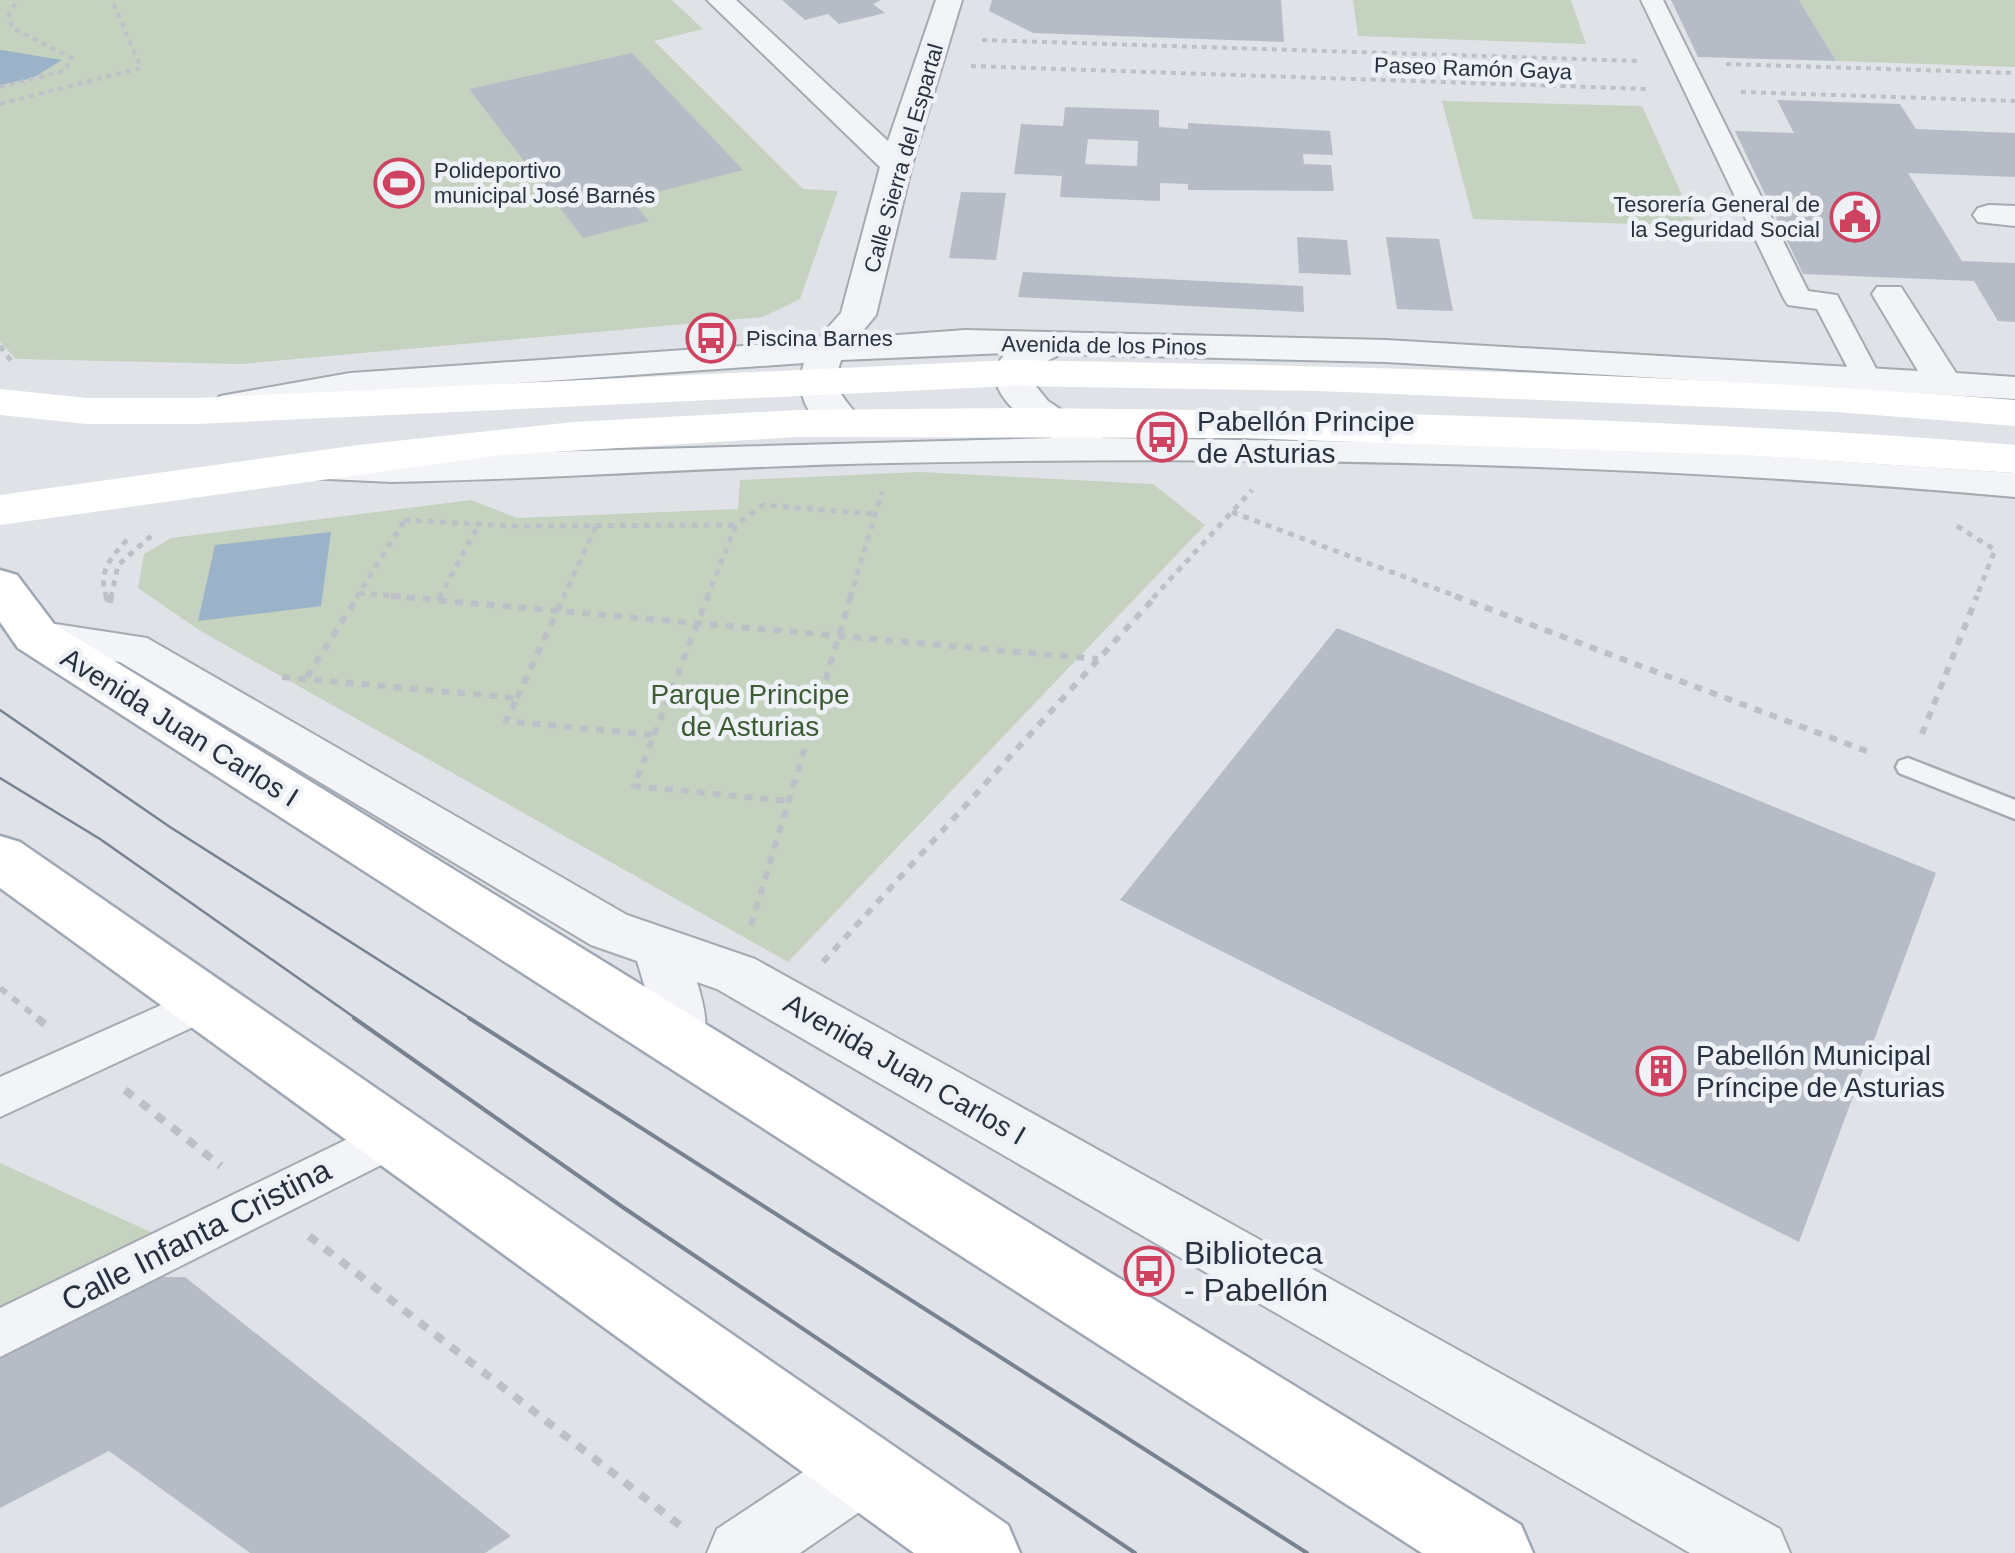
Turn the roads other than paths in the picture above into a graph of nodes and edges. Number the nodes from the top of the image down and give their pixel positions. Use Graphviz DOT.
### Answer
graph roads {
  1 [pos="720,0"];
  2 [pos="948,0"];
  3 [pos="1652,0"];
  4 [pos="918,104"];
  5 [pos="837,106"];
  6 [pos="896,165"];
  7 [pos="1889,294"];
  8 [pos="858,316"];
  9 [pos="928,342"];
  10 [pos="1062,344"];
  11 [pos="821,365"];
  12 [pos="1012,373"];
  13 [pos="1865,376"];
  14 [pos="1942,381"];
  15 [pos="2015,388"];
  16 [pos="0,402"];
  17 [pos="2015,412"];
  18 [pos="844,422"];
  19 [pos="1050,422"];
  20 [pos="1131,452"];
  21 [pos="2015,459"];
  22 [pos="272,468"];
  23 [pos="2015,485"];
  24 [pos="0,510"];
  25 [pos="18,611"];
  26 [pos="1908,767"];
  27 [pos="2015,810"];
  28 [pos="0,858"];
  29 [pos="659,946"];
  30 [pos="204,1003"];
  31 [pos="678,1040"];
  32 [pos="0,1098"];
  33 [pos="393,1137"];
  34 [pos="0,1333"];
  35 [pos="864,1470"];
  36 [pos="721,1547"];
  37 [pos="980,1553"];
  38 [pos="1493,1553"];
  39 [pos="1756,1553"];
  1 -- 5 [label="street"];
  2 -- 4 [label="street, Calle Sierra del Espartal"];
  3 -- 13 [label="street"];
  4 -- 5 [label="street"];
  4 -- 6 [label="street, Calle Sierra del Espartal"];
  5 -- 6 [label="street"];
  6 -- 8 [label="street, Calle Sierra del Espartal"];
  7 -- 14 [label="street"];
  8 -- 9 [label="street"];
  8 -- 11 [label="street, Calle Sierra del Espartal"];
  9 -- 10 [label="street, Avenida de los Pinos"];
  9 -- 11 [label="street, Avenida de los Pinos"];
  10 -- 12 [label="street"];
  10 -- 13 [label="street, Avenida de los Pinos"];
  11 -- 12 [label="main road, Avenida de los Pinos"];
  11 -- 16 [label="main road, Avenida de los Pinos"];
  11 -- 18 [label="street"];
  12 -- 17 [label="main road, Avenida de los Pinos"];
  12 -- 19 [label="street"];
  13 -- 14 [label="street, Avenida de los Pinos"];
  14 -- 15 [label="street, Avenida de los Pinos"];
  18 -- 19 [label="main road"];
  18 -- 22 [label="main road"];
  19 -- 20 [label="street"];
  19 -- 21 [label="main road"];
  20 -- 22 [label="street"];
  20 -- 23 [label="street"];
  22 -- 24 [label="main road"];
  25 -- 29 [label="street, Avenida Juan Carlos I"];
  25 -- 31 [label="main road, Avenida Juan Carlos I"];
  26 -- 27 [label="lane"];
  28 -- 30 [label="main road"];
  29 -- 31 [label="street"];
  29 -- 39 [label="street, Avenida Juan Carlos I"];
  30 -- 32 [label="street"];
  30 -- 33 [label="main road"];
  31 -- 38 [label="main road, Avenida Juan Carlos I"];
  33 -- 34 [label="street, Calle Infanta Cristina"];
  33 -- 35 [label="main road"];
  35 -- 36 [label="street"];
  35 -- 37 [label="main road"];
}
